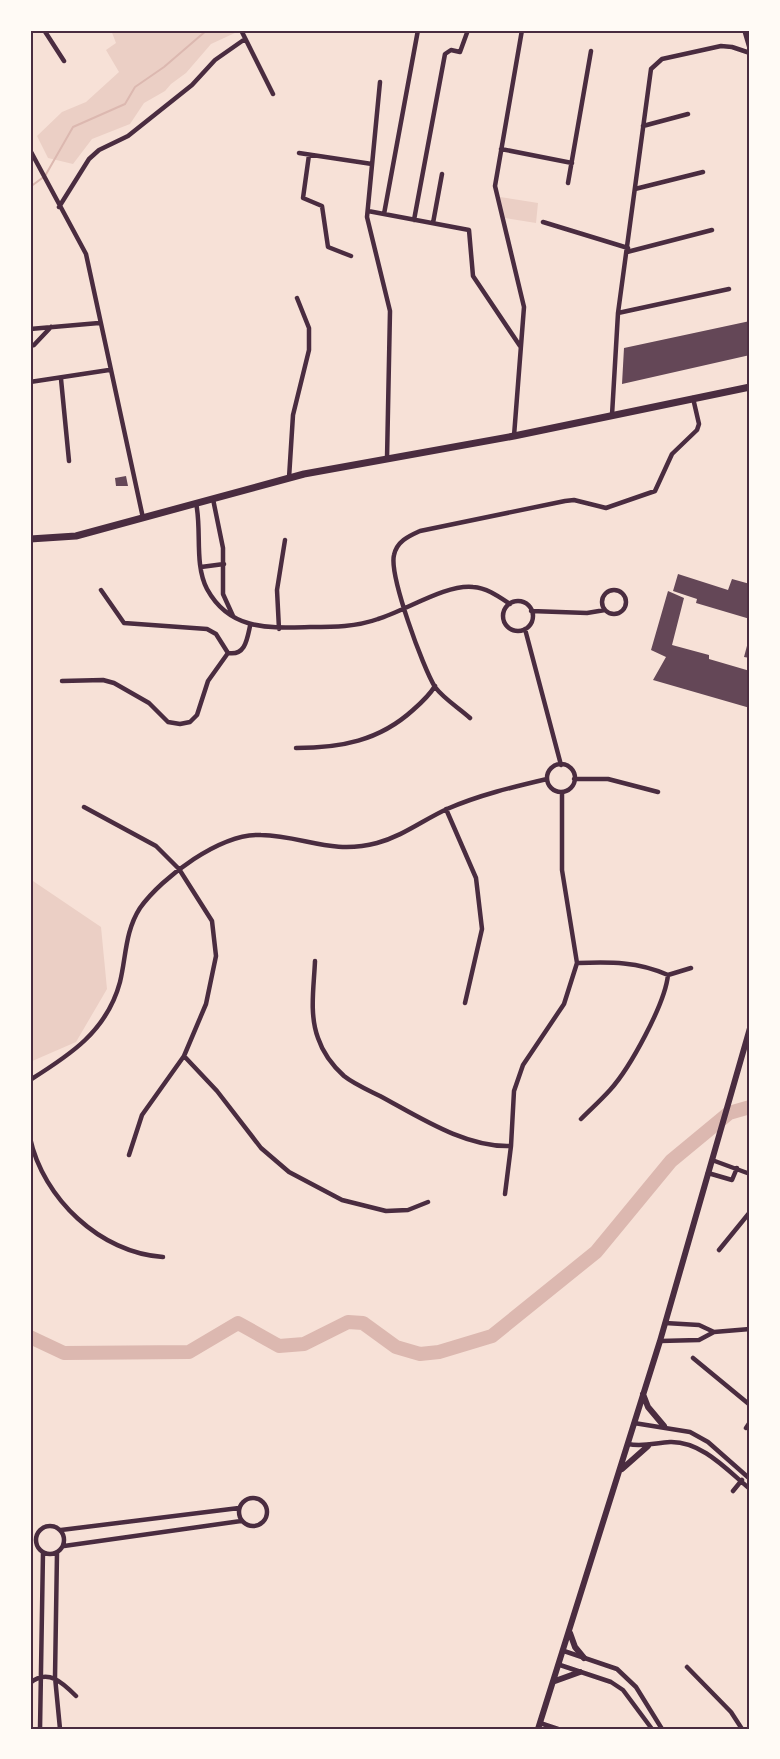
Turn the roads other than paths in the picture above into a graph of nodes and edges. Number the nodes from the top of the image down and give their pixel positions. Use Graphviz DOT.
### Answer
graph roads {
  1 [pos="44,30"];
  2 [pos="241,30"];
  3 [pos="418,30"];
  4 [pos="468,30"];
  5 [pos="522,30"];
  6 [pos="745,30"];
  7 [pos="245,39"];
  8 [pos="750,47"];
  9 [pos="591,51"];
  10 [pos="750,53"];
  11 [pos="64,61"];
  12 [pos="380,82"];
  13 [pos="273,94"];
  14 [pos="688,114"];
  15 [pos="643,126"];
  16 [pos="501,149"];
  17 [pos="30,150"];
  18 [pos="299,153"];
  19 [pos="309,155"];
  20 [pos="572,163"];
  21 [pos="372,164"];
  22 [pos="703,172"];
  23 [pos="442,174"];
  24 [pos="568,183"];
  25 [pos="635,189"];
  26 [pos="59,207"];
  27 [pos="368,211"];
  28 [pos="384,214"];
  29 [pos="414,219"];
  30 [pos="543,222"];
  31 [pos="433,223"];
  32 [pos="712,230"];
  33 [pos="627,250"];
  34 [pos="351,256"];
  35 [pos="729,288"];
  36 [pos="297,298"];
  37 [pos="618,313"];
  38 [pos="99,323"];
  39 [pos="51,327"];
  40 [pos="30,329"];
  41 [pos="520,345"];
  42 [pos="30,346"];
  43 [pos="109,370"];
  44 [pos="61,379"];
  45 [pos="30,382"];
  46 [pos="750,387"];
  47 [pos="693,398"];
  48 [pos="612,415"];
  49 [pos="514,436"];
  50 [pos="387,459"];
  51 [pos="69,461"];
  52 [pos="289,478"];
  53 [pos="213,498"];
  54 [pos="196,503"];
  55 [pos="142,518"];
  56 [pos="30,539"];
  57 [pos="285,540"];
  58 [pos="224,564"];
  59 [pos="201,567"];
  60 [pos="100,590"];
  61 [pos="510,604"];
  62 [pos="404,610"];
  63 [pos="605,610"];
  64 [pos="531,611"];
  65 [pos="234,619"];
  66 [pos="250,626"];
  67 [pos="279,629"];
  68 [pos="525,629"];
  69 [pos="228,653"];
  70 [pos="62,681"];
  71 [pos="435,686"];
  72 [pos="470,718"];
  73 [pos="296,748"];
  74 [pos="561,765"];
  75 [pos="547,778"];
  76 [pos="574,779"];
  77 [pos="561,792"];
  78 [pos="658,792"];
  79 [pos="84,807"];
  80 [pos="446,809"];
  81 [pos="179,870"];
  82 [pos="315,961"];
  83 [pos="577,963"];
  84 [pos="691,968"];
  85 [pos="668,975"];
  86 [pos="465,1003"];
  87 [pos="750,1028"];
  88 [pos="184,1056"];
  89 [pos="30,1080"];
  90 [pos="581,1119"];
  91 [pos="30,1138"];
  92 [pos="511,1146"];
  93 [pos="129,1155"];
  94 [pos="712,1160"];
  95 [pos="736,1168"];
  96 [pos="708,1173"];
  97 [pos="750,1174"];
  98 [pos="505,1194"];
  99 [pos="428,1202"];
  100 [pos="750,1212"];
  101 [pos="719,1250"];
  102 [pos="163,1257"];
  103 [pos="665,1323"];
  104 [pos="750,1329"];
  105 [pos="714,1332"];
  106 [pos="660,1341"];
  107 [pos="693,1358"];
  108 [pos="643,1394"];
  109 [pos="750,1405"];
  110 [pos="750,1422"];
  111 [pos="634,1423"];
  112 [pos="663,1426"];
  113 [pos="746,1428"];
  114 [pos="628,1444"];
  115 [pos="648,1446"];
  116 [pos="619,1472"];
  117 [pos="748,1477"];
  118 [pos="741,1482"];
  119 [pos="750,1490"];
  120 [pos="733,1491"];
  121 [pos="239,1508"];
  122 [pos="241,1521"];
  123 [pos="62,1530"];
  124 [pos="30,1536"];
  125 [pos="36,1536"];
  126 [pos="64,1546"];
  127 [pos="30,1550"];
  128 [pos="41,1550"];
  129 [pos="57,1553"];
  130 [pos="570,1633"];
  131 [pos="564,1651"];
  132 [pos="43,1658"];
  133 [pos="55,1658"];
  134 [pos="584,1658"];
  135 [pos="560,1665"];
  136 [pos="687,1667"];
  137 [pos="580,1671"];
  138 [pos="42,1676"];
  139 [pos="55,1677"];
  140 [pos="554,1682"];
  141 [pos="30,1683"];
  142 [pos="76,1696"];
  143 [pos="539,1726"];
  144 [pos="40,1729"];
  145 [pos="60,1729"];
  146 [pos="558,1729"];
  147 [pos="652,1729"];
  148 [pos="662,1729"];
  149 [pos="742,1729"];
  1 -- 11 [label="street"];
  2 -- 7 [label="street"];
  3 -- 28 [label="street"];
  4 -- 29 [label="street"];
  5 -- 16 [label="street"];
  6 -- 8 [label="street"];
  7 -- 13 [label="street"];
  7 -- 26 [label="street"];
  9 -- 20 [label="street"];
  10 -- 15 [label="street"];
  12 -- 21 [label="street"];
  14 -- 15 [label="street"];
  15 -- 25 [label="street"];
  16 -- 20 [label="street"];
  16 -- 41 [label="street"];
  17 -- 26 [label="street"];
  18 -- 19 [label="street"];
  19 -- 21 [label="street"];
  19 -- 34 [label="street"];
  20 -- 24 [label="street"];
  21 -- 27 [label="street"];
  22 -- 25 [label="street"];
  23 -- 31 [label="street"];
  25 -- 33 [label="street"];
  26 -- 38 [label="street"];
  27 -- 28 [label="street"];
  27 -- 50 [label="street"];
  28 -- 29 [label="street"];
  29 -- 31 [label="street"];
  30 -- 33 [label="street"];
  31 -- 41 [label="street"];
  32 -- 33 [label="street"];
  33 -- 37 [label="street"];
  35 -- 37 [label="street"];
  36 -- 52 [label="street"];
  37 -- 48 [label="street"];
  38 -- 39 [label="street"];
  38 -- 43 [label="street"];
  39 -- 40 [label="street"];
  39 -- 42 [label="street"];
  41 -- 49 [label="street"];
  43 -- 44 [label="street"];
  43 -- 55 [label="street"];
  44 -- 45 [label="street"];
  44 -- 51 [label="street"];
  46 -- 47 [label="main road"];
  47 -- 48 [label="main road"];
  47 -- 62 [label="street"];
  48 -- 49 [label="main road"];
  49 -- 50 [label="main road"];
  50 -- 52 [label="main road"];
  52 -- 53 [label="main road"];
  53 -- 54 [label="main road"];
  53 -- 58 [label="street"];
  54 -- 55 [label="main road"];
  54 -- 59 [label="street"];
  55 -- 56 [label="main road"];
  57 -- 67 [label="street"];
  58 -- 59 [label="street"];
  58 -- 65 [label="street"];
  59 -- 65 [label="street"];
  60 -- 69 [label="street"];
  61 -- 62 [label="street"];
  61 -- 64 [label="street"];
  61 -- 68 [label="street"];
  62 -- 67 [label="street"];
  62 -- 71 [label="street"];
  63 -- 63 [label="street"];
  63 -- 64 [label="street"];
  64 -- 68 [label="street"];
  65 -- 66 [label="street"];
  66 -- 67 [label="street"];
  66 -- 69 [label="street"];
  68 -- 74 [label="street"];
  69 -- 70 [label="street"];
  71 -- 72 [label="street"];
  71 -- 73 [label="street"];
  74 -- 75 [label="street"];
  74 -- 76 [label="street"];
  75 -- 77 [label="street"];
  75 -- 80 [label="street"];
  76 -- 77 [label="street"];
  76 -- 78 [label="street"];
  77 -- 83 [label="street"];
  79 -- 81 [label="street"];
  80 -- 81 [label="street"];
  80 -- 86 [label="street"];
  81 -- 88 [label="street"];
  81 -- 89 [label="street"];
  82 -- 92 [label="street"];
  83 -- 85 [label="street"];
  83 -- 92 [label="street"];
  84 -- 85 [label="street"];
  85 -- 90 [label="street"];
  87 -- 94 [label="street"];
  88 -- 93 [label="street"];
  88 -- 99 [label="street"];
  91 -- 102 [label="street"];
  92 -- 98 [label="street"];
  94 -- 95 [label="street"];
  94 -- 96 [label="street"];
  95 -- 96 [label="street"];
  95 -- 97 [label="street"];
  96 -- 103 [label="street"];
  100 -- 101 [label="street"];
  103 -- 105 [label="street"];
  103 -- 106 [label="street"];
  104 -- 105 [label="street"];
  105 -- 106 [label="street"];
  106 -- 108 [label="street"];
  107 -- 109 [label="street"];
  108 -- 111 [label="street"];
  108 -- 112 [label="street"];
  110 -- 113 [label="street"];
  111 -- 112 [label="street"];
  111 -- 114 [label="street"];
  112 -- 117 [label="street"];
  114 -- 115 [label="street"];
  114 -- 116 [label="street"];
  115 -- 116 [label="street"];
  115 -- 118 [label="street"];
  116 -- 130 [label="street"];
  117 -- 118 [label="street"];
  118 -- 119 [label="street"];
  118 -- 120 [label="street"];
  121 -- 122 [label="street"];
  121 -- 122 [label="street"];
  121 -- 123 [label="street"];
  122 -- 126 [label="street"];
  123 -- 125 [label="street"];
  123 -- 126 [label="street"];
  124 -- 125 [label="street"];
  125 -- 128 [label="street"];
  126 -- 129 [label="street"];
  127 -- 128 [label="street"];
  128 -- 129 [label="street"];
  128 -- 132 [label="street"];
  129 -- 133 [label="street"];
  130 -- 131 [label="street"];
  130 -- 134 [label="street"];
  131 -- 134 [label="street"];
  131 -- 135 [label="street"];
  132 -- 133 [label="street"];
  132 -- 138 [label="street"];
  133 -- 139 [label="street"];
  134 -- 148 [label="street"];
  135 -- 137 [label="street"];
  135 -- 140 [label="street"];
  136 -- 149 [label="street"];
  137 -- 140 [label="street"];
  137 -- 147 [label="street"];
  138 -- 139 [label="street"];
  138 -- 141 [label="street"];
  138 -- 144 [label="street"];
  139 -- 142 [label="street"];
  139 -- 145 [label="street"];
  140 -- 143 [label="street"];
  143 -- 146 [label="street"];
}
